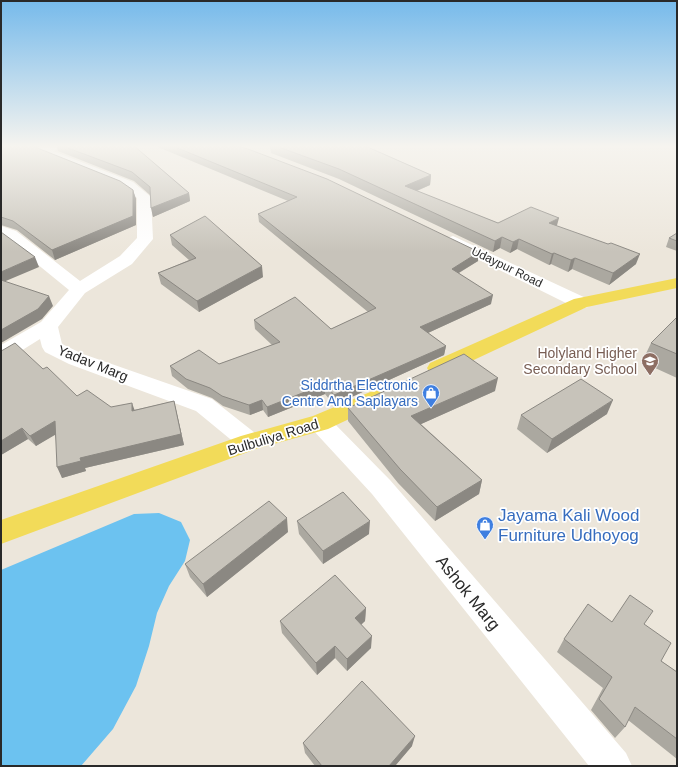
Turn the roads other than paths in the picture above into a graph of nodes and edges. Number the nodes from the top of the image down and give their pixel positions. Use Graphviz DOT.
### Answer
graph roads {
  1 [pos="117,181"];
  2 [pos="1,231"];
  3 [pos="440,234"];
  4 [pos="677,284"];
  5 [pos="79,289"];
  6 [pos="581,303"];
  7 [pos="48,326"];
  8 [pos="1,354"];
  9 [pos="419,378"];
  10 [pos="390,390"];
  11 [pos="320,423"];
  12 [pos="250,442"];
  13 [pos="1,532"];
  14 [pos="613,766"];
  1 -- 5 [label="street, Yadav Marg"];
  2 -- 5 [label="street"];
  3 -- 6 [label="street, Udaypur Road"];
  4 -- 6 [label="main road"];
  5 -- 7 [label="street, Yadav Marg"];
  6 -- 9 [label="main road"];
  7 -- 8 [label="street"];
  7 -- 12 [label="street, Yadav Marg"];
  10 -- 11 [label="main road, Bulbuliya Road"];
  11 -- 12 [label="main road, Bulbuliya Road"];
  11 -- 14 [label="street, Ashok Marg"];
  12 -- 13 [label="main road, Bulbuliya Road"];
}
